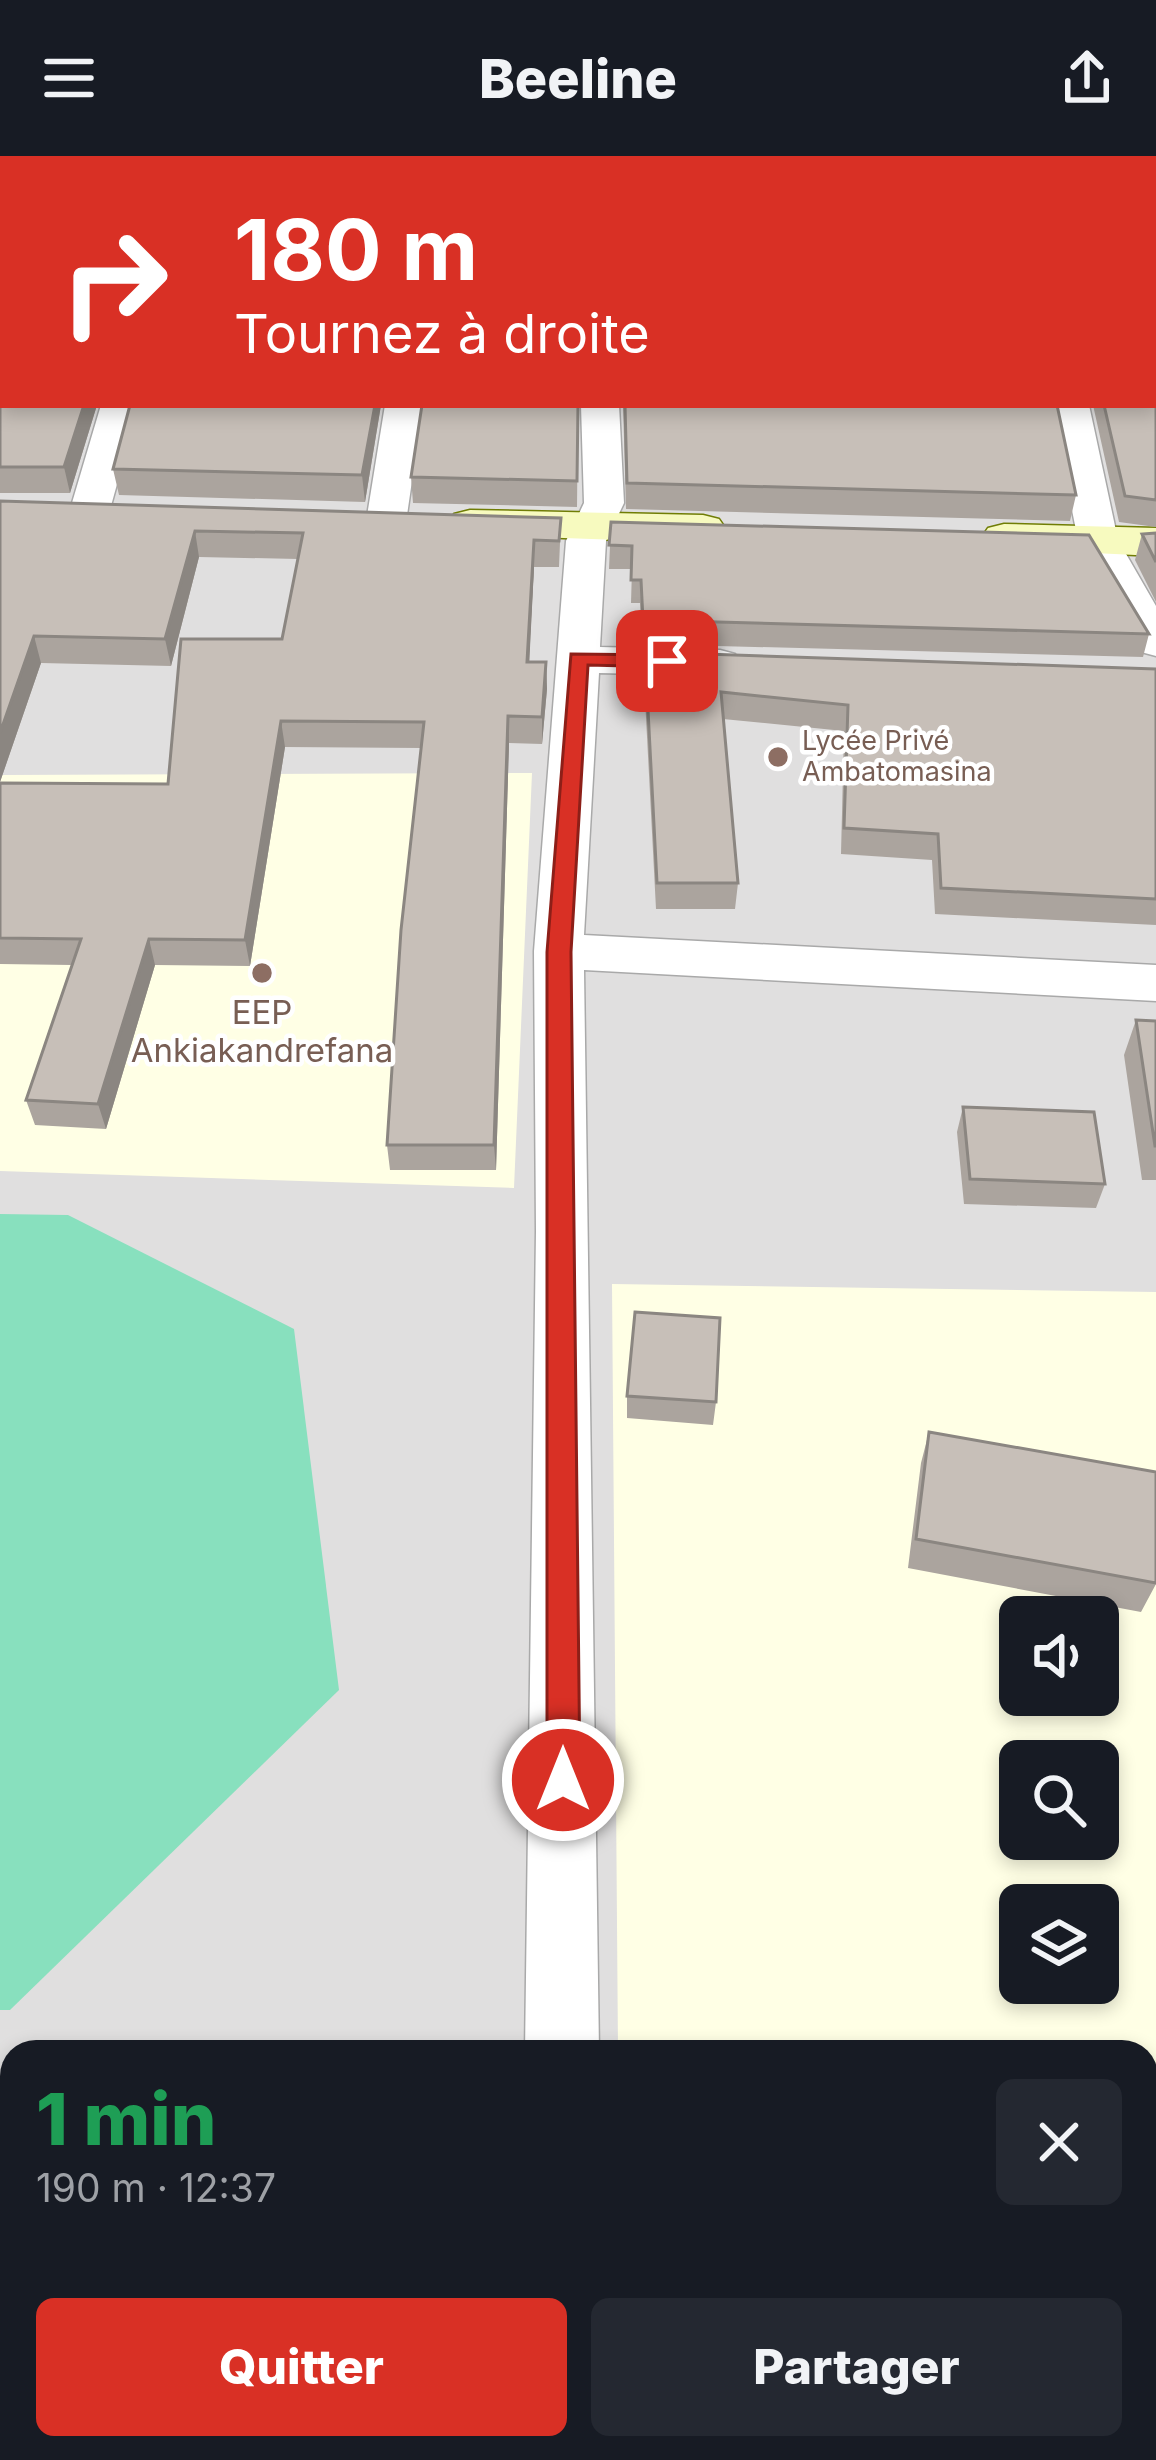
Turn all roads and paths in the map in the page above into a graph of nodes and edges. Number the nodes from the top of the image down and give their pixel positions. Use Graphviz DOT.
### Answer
graph roads {
  1 [pos="119,408"];
  2 [pos="403,408"];
  3 [pos="600,408"];
  4 [pos="1071,408"];
  5 [pos="89,513"];
  6 [pos="363,521"];
  7 [pos="597,526"];
  8 [pos="740,530"];
  9 [pos="955,536"];
  10 [pos="1098,540"];
  11 [pos="1156,542"];
  12 [pos="578,659"];
  13 [pos="763,664"];
  14 [pos="1148,664"];
  15 [pos="559,952"];
  16 [pos="1156,983"];
  17 [pos="562,2040"];
  1 -- 5 [label="street"];
  2 -- 6 [label="street"];
  3 -- 7 [label="street"];
  4 -- 10 [label="street"];
  6 -- 7 [label="main road"];
  7 -- 8 [label="main road"];
  7 -- 12 [label="street"];
  9 -- 10 [label="main road"];
  10 -- 11 [label="main road"];
  10 -- 14 [label="street"];
  12 -- 13 [label="street"];
  12 -- 15 [label="street"];
  15 -- 16 [label="street"];
  15 -- 17 [label="street"];
}
